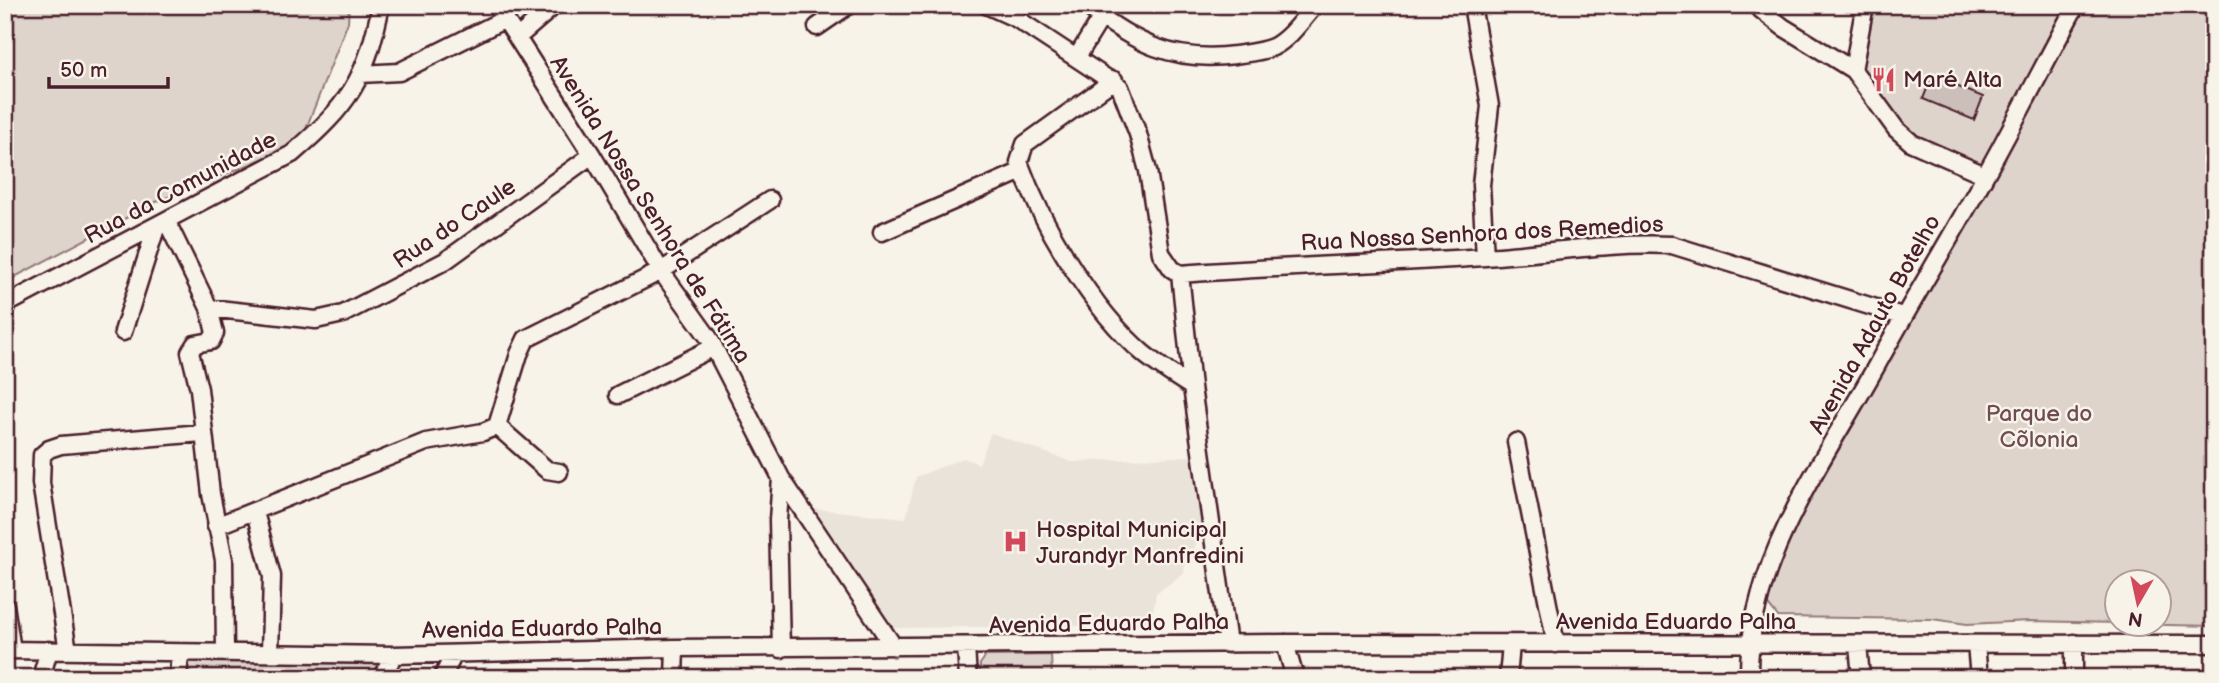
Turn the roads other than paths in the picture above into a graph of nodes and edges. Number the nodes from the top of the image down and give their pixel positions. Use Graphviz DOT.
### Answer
graph roads {
  1 [pos="381,5"];
  2 [pos="496,5"];
  3 [pos="555,5"];
  4 [pos="849,5"];
  5 [pos="986,5"];
  6 [pos="1086,5"];
  7 [pos="1315,5"];
  8 [pos="1472,5"];
  9 [pos="1755,5"];
  10 [pos="1865,5"];
  11 [pos="2076,5"];
  12 [pos="1105,11"];
  13 [pos="1012,12"];
  14 [pos="505,19"];
  15 [pos="817,27"];
  16 [pos="518,37"];
  17 [pos="1077,57"];
  18 [pos="1853,70"];
  19 [pos="360,74"];
  20 [pos="1114,80"];
  21 [pos="592,155"];
  22 [pos="1022,171"];
  23 [pos="1985,175"];
  24 [pos="770,200"];
  25 [pos="161,225"];
  26 [pos="882,232"];
  27 [pos="1485,257"];
  28 [pos="661,271"];
  29 [pos="1180,274"];
  30 [pos="5,305"];
  31 [pos="209,309"];
  32 [pos="1902,316"];
  33 [pos="123,332"];
  34 [pos="714,347"];
  35 [pos="1192,387"];
  36 [pos="618,395"];
  37 [pos="497,426"];
  38 [pos="202,433"];
  39 [pos="1516,442"];
  40 [pos="559,472"];
  41 [pos="781,478"];
  42 [pos="255,512"];
  43 [pos="216,526"];
  44 [pos="5,605"];
  45 [pos="1285,643"];
  46 [pos="1749,643"];
  47 [pos="2074,643"];
  48 [pos="1228,644"];
  49 [pos="1511,644"];
  50 [pos="1556,644"];
  51 [pos="1858,644"];
  52 [pos="1976,644"];
  53 [pos="2214,644"];
  54 [pos="894,647"];
  55 [pos="966,647"];
  56 [pos="676,648"];
  57 [pos="781,649"];
  58 [pos="9,650"];
  59 [pos="49,650"];
  60 [pos="68,651"];
  61 [pos="180,653"];
  62 [pos="225,653"];
  63 [pos="270,653"];
  64 [pos="454,654"];
  65 [pos="394,655"];
  66 [pos="41,678"];
  67 [pos="178,678"];
  68 [pos="381,678"];
  69 [pos="442,678"];
  70 [pos="674,678"];
  71 [pos="968,678"];
  72 [pos="1295,678"];
  73 [pos="1508,678"];
  74 [pos="1749,678"];
  75 [pos="1861,678"];
  76 [pos="1979,678"];
  77 [pos="2074,678"];
  1 -- 19 [label="street, Rua da Comunidade"];
  2 -- 14 [label="street, Avenida Nossa Senhora de Fátima"];
  3 -- 16 [label="street"];
  4 -- 15 [label="street"];
  5 -- 13 [label="street"];
  6 -- 12 [label="street"];
  7 -- 12 [label="street"];
  8 -- 27 [label="street"];
  9 -- 18 [label="street"];
  10 -- 18 [label="street"];
  11 -- 23 [label="street, Avenida Adauto Botelho"];
  12 -- 17 [label="street"];
  13 -- 17 [label="street"];
  14 -- 16 [label="street, Avenida Nossa Senhora de Fátima"];
  14 -- 19 [label="street"];
  16 -- 21 [label="street, Avenida Nossa Senhora de Fátima"];
  17 -- 20 [label="street"];
  18 -- 23 [label="street"];
  19 -- 25 [label="street, Rua da Comunidade"];
  20 -- 22 [label="street"];
  20 -- 29 [label="street"];
  21 -- 28 [label="street, Avenida Nossa Senhora de Fátima"];
  21 -- 31 [label="street, Rua do Caule"];
  22 -- 26 [label="street"];
  22 -- 35 [label="street"];
  23 -- 32 [label="street, Avenida Adauto Botelho"];
  24 -- 28 [label="street"];
  25 -- 30 [label="street, Rua da Comunidade"];
  25 -- 31 [label="street"];
  25 -- 33 [label="street"];
  27 -- 29 [label="street, Rua Nossa Senhora dos Remedios"];
  27 -- 32 [label="street, Rua Nossa Senhora dos Remedios"];
  28 -- 34 [label="street, Avenida Nossa Senhora de Fátima"];
  28 -- 37 [label="street"];
  29 -- 35 [label="street"];
  31 -- 38 [label="street"];
  32 -- 46 [label="street, Avenida Adauto Botelho"];
  34 -- 36 [label="street"];
  34 -- 41 [label="street, Avenida Nossa Senhora de Fátima"];
  35 -- 48 [label="street"];
  37 -- 40 [label="street"];
  37 -- 42 [label="street"];
  38 -- 43 [label="street"];
  38 -- 60 [label="street"];
  39 -- 50 [label="street"];
  41 -- 54 [label="street, Avenida Nossa Senhora de Fátima"];
  41 -- 57 [label="street"];
  42 -- 43 [label="street"];
  42 -- 63 [label="street"];
  43 -- 62 [label="street"];
  44 -- 58 [label="street"];
  45 -- 48 [label="street, Avenida Eduardo Palha"];
  45 -- 49 [label="street, Avenida Eduardo Palha"];
  45 -- 72 [label="street"];
  46 -- 50 [label="street, Avenida Eduardo Palha"];
  46 -- 51 [label="street, Avenida Eduardo Palha"];
  46 -- 74 [label="street, Avenida Adauto Botelho"];
  47 -- 52 [label="street, Avenida Eduardo Palha"];
  47 -- 53 [label="street, Avenida Eduardo Palha"];
  47 -- 77 [label="street"];
  48 -- 55 [label="street, Avenida Eduardo Palha"];
  49 -- 50 [label="street, Avenida Eduardo Palha"];
  49 -- 73 [label="street"];
  51 -- 52 [label="street, Avenida Eduardo Palha"];
  51 -- 75 [label="street"];
  52 -- 76 [label="street"];
  54 -- 55 [label="street, Avenida Eduardo Palha"];
  54 -- 57 [label="street, Avenida Eduardo Palha"];
  55 -- 71 [label="street"];
  56 -- 57 [label="street, Avenida Eduardo Palha"];
  56 -- 64 [label="street, Avenida Eduardo Palha"];
  56 -- 70 [label="street"];
  58 -- 59 [label="street, Avenida Eduardo Palha"];
  59 -- 60 [label="street, Avenida Eduardo Palha"];
  59 -- 66 [label="street"];
  60 -- 61 [label="street, Avenida Eduardo Palha"];
  61 -- 62 [label="street, Avenida Eduardo Palha"];
  61 -- 67 [label="street"];
  62 -- 63 [label="street, Avenida Eduardo Palha"];
  63 -- 65 [label="street, Avenida Eduardo Palha"];
  64 -- 65 [label="street, Avenida Eduardo Palha"];
  64 -- 69 [label="street"];
  65 -- 68 [label="street"];
}
